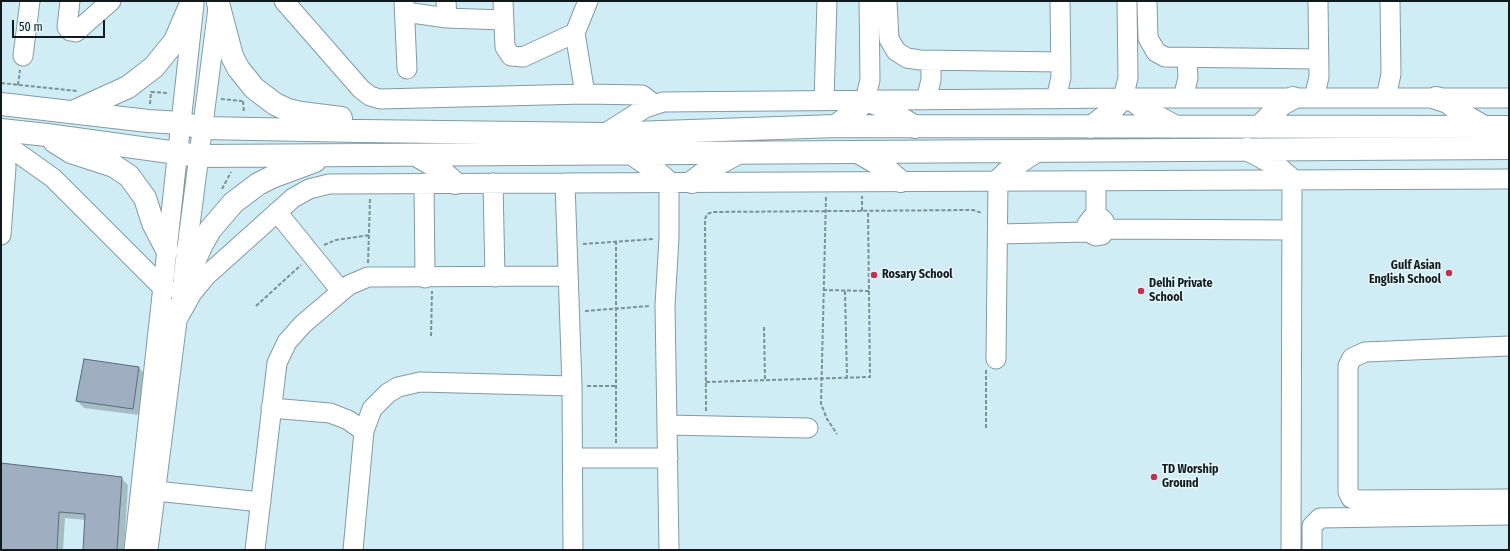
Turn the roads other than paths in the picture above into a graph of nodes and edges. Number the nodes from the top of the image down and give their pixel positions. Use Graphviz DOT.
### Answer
graph roads {
  1 [pos="30,1"];
  2 [pos="70,1"];
  3 [pos="194,1"];
  4 [pos="284,1"];
  5 [pos="503,1"];
  6 [pos="588,1"];
  7 [pos="827,1"];
  8 [pos="869,1"];
  9 [pos="886,1"];
  10 [pos="1060,1"];
  11 [pos="1126,1"];
  12 [pos="1147,1"];
  13 [pos="1318,1"];
  14 [pos="1390,1"];
  15 [pos="218,2"];
  16 [pos="103,4"];
  17 [pos="405,7"];
  18 [pos="446,9"];
  19 [pos="503,20"];
  20 [pos="575,33"];
  21 [pos="23,56"];
  22 [pos="1187,59"];
  23 [pos="1319,59"];
  24 [pos="931,60"];
  25 [pos="1061,62"];
  26 [pos="407,69"];
  27 [pos="585,94"];
  28 [pos="1123,98"];
  29 [pos="1183,98"];
  30 [pos="1304,98"];
  31 [pos="1386,98"];
  32 [pos="1436,98"];
  33 [pos="1509,98"];
  34 [pos="1056,99"];
  35 [pos="865,100"];
  36 [pos="926,100"];
  37 [pos="824,101"];
  38 [pos="1,104"];
  39 [pos="654,104"];
  40 [pos="72,112"];
  41 [pos="181,123"];
  42 [pos="836,126"];
  43 [pos="1177,127"];
  44 [pos="1259,127"];
  45 [pos="1484,127"];
  46 [pos="1509,127"];
  47 [pos="202,128"];
  48 [pos="916,128"];
  49 [pos="1091,128"];
  50 [pos="1,130"];
  51 [pos="361,131"];
  52 [pos="47,134"];
  53 [pos="604,134"];
  54 [pos="1,141"];
  55 [pos="1,145"];
  56 [pos="1509,148"];
  57 [pos="1246,149"];
  58 [pos="856,151"];
  59 [pos="1036,151"];
  60 [pos="742,152"];
  61 [pos="188,154"];
  62 [pos="631,154"];
  63 [pos="416,155"];
  64 [pos="330,156"];
  65 [pos="4,166"];
  66 [pos="38,167"];
  67 [pos="1509,179"];
  68 [pos="1292,180"];
  69 [pos="900,181"];
  70 [pos="998,181"];
  71 [pos="1096,181"];
  72 [pos="692,182"];
  73 [pos="424,183"];
  74 [pos="493,183"];
  75 [pos="565,183"];
  76 [pos="669,183"];
  77 [pos="455,184"];
  78 [pos="6,193"];
  79 [pos="277,212"];
  80 [pos="1097,226"];
  81 [pos="1292,230"];
  82 [pos="998,234"];
  83 [pos="1,235"];
  84 [pos="167,250"];
  85 [pos="568,276"];
  86 [pos="495,277"];
  87 [pos="429,278"];
  88 [pos="172,290"];
  89 [pos="341,291"];
  90 [pos="178,318"];
  91 [pos="1509,346"];
  92 [pos="991,362"];
  93 [pos="572,386"];
  94 [pos="271,408"];
  95 [pos="668,425"];
  96 [pos="808,428"];
  97 [pos="364,431"];
  98 [pos="572,458"];
  99 [pos="668,458"];
  100 [pos="156,491"];
  101 [pos="1509,499"];
  102 [pos="261,502"];
  103 [pos="1509,515"];
  104 [pos="134,550"];
  105 [pos="148,550"];
  106 [pos="256,550"];
  107 [pos="352,550"];
  108 [pos="572,550"];
  109 [pos="670,550"];
  110 [pos="1292,550"];
  111 [pos="1312,550"];
  1 -- 21 [label="street"];
  2 -- 16 [label="street"];
  3 -- 40 [label="main road"];
  3 -- 41 [label="street"];
  4 -- 27 [label="street"];
  5 -- 19 [label="street"];
  6 -- 20 [label="street"];
  7 -- 37 [label="street"];
  8 -- 35 [label="street"];
  9 -- 24 [label="street"];
  10 -- 25 [label="street"];
  11 -- 28 [label="street"];
  12 -- 22 [label="street"];
  13 -- 23 [label="street"];
  14 -- 31 [label="street"];
  15 -- 47 [label="street"];
  15 -- 51 [label="main road"];
  17 -- 18 [label="street"];
  17 -- 26 [label="street"];
  18 -- 19 [label="street"];
  19 -- 20 [label="street"];
  20 -- 27 [label="street"];
  22 -- 23 [label="street"];
  22 -- 29 [label="street"];
  23 -- 30 [label="street"];
  24 -- 25 [label="street"];
  24 -- 36 [label="street"];
  25 -- 34 [label="street"];
  27 -- 39 [label="street"];
  28 -- 29 [label="street"];
  28 -- 34 [label="street"];
  28 -- 43 [label="main road"];
  28 -- 49 [label="main road"];
  29 -- 30 [label="street"];
  30 -- 31 [label="street"];
  30 -- 44 [label="main road"];
  31 -- 32 [label="street"];
  32 -- 33 [label="street"];
  32 -- 45 [label="main road"];
  34 -- 36 [label="street"];
  35 -- 36 [label="street"];
  35 -- 37 [label="street"];
  35 -- 42 [label="main road"];
  35 -- 48 [label="main road"];
  37 -- 39 [label="street"];
  38 -- 40 [label="main road"];
  39 -- 53 [label="street"];
  40 -- 41 [label="main road"];
  41 -- 47 [label="main road"];
  41 -- 61 [label="street"];
  42 -- 48 [label="main road"];
  42 -- 53 [label="main road"];
  43 -- 44 [label="main road"];
  43 -- 49 [label="main road"];
  44 -- 45 [label="main road"];
  45 -- 46 [label="main road"];
  47 -- 51 [label="main road"];
  47 -- 61 [label="street"];
  48 -- 49 [label="main road"];
  50 -- 52 [label="main road"];
  51 -- 53 [label="main road"];
  52 -- 61 [label="main road"];
  52 -- 84 [label="main road"];
  54 -- 66 [label="street"];
  55 -- 65 [label="street"];
  56 -- 57 [label="main road"];
  57 -- 59 [label="main road"];
  57 -- 68 [label="main road"];
  58 -- 59 [label="main road"];
  58 -- 60 [label="main road"];
  58 -- 69 [label="main road"];
  59 -- 70 [label="main road"];
  60 -- 62 [label="main road"];
  60 -- 72 [label="main road"];
  61 -- 64 [label="main road"];
  61 -- 84 [label="street"];
  61 -- 88 [label="street"];
  62 -- 63 [label="main road"];
  62 -- 76 [label="main road"];
  63 -- 64 [label="main road"];
  63 -- 77 [label="main road"];
  64 -- 88 [label="main road"];
  65 -- 78 [label="street"];
  66 -- 78 [label="street"];
  66 -- 88 [label="street"];
  67 -- 68 [label="street"];
  68 -- 71 [label="street"];
  68 -- 81 [label="street"];
  69 -- 70 [label="street"];
  69 -- 72 [label="street"];
  70 -- 71 [label="street"];
  70 -- 82 [label="street"];
  71 -- 80 [label="street"];
  72 -- 76 [label="street"];
  73 -- 77 [label="street"];
  73 -- 79 [label="street"];
  73 -- 87 [label="street"];
  74 -- 75 [label="street"];
  74 -- 77 [label="street"];
  74 -- 86 [label="street"];
  75 -- 76 [label="street"];
  75 -- 85 [label="street"];
  76 -- 95 [label="street"];
  78 -- 83 [label="street"];
  79 -- 89 [label="street"];
  79 -- 90 [label="street"];
  80 -- 81 [label="street"];
  80 -- 82 [label="street"];
  81 -- 110 [label="street"];
  82 -- 92 [label="street"];
  84 -- 88 [label="street"];
  85 -- 86 [label="street"];
  85 -- 93 [label="street"];
  86 -- 87 [label="street"];
  87 -- 89 [label="street"];
  88 -- 90 [label="street"];
  88 -- 104 [label="street"];
  89 -- 94 [label="street"];
  90 -- 100 [label="street"];
  91 -- 101 [label="street"];
  93 -- 97 [label="street"];
  93 -- 98 [label="street"];
  94 -- 97 [label="street"];
  94 -- 102 [label="street"];
  95 -- 96 [label="street"];
  95 -- 99 [label="street"];
  97 -- 107 [label="street"];
  98 -- 99 [label="street"];
  98 -- 108 [label="street"];
  99 -- 109 [label="street"];
  100 -- 102 [label="street"];
  100 -- 105 [label="street"];
  102 -- 106 [label="street"];
  103 -- 111 [label="street"];
}
